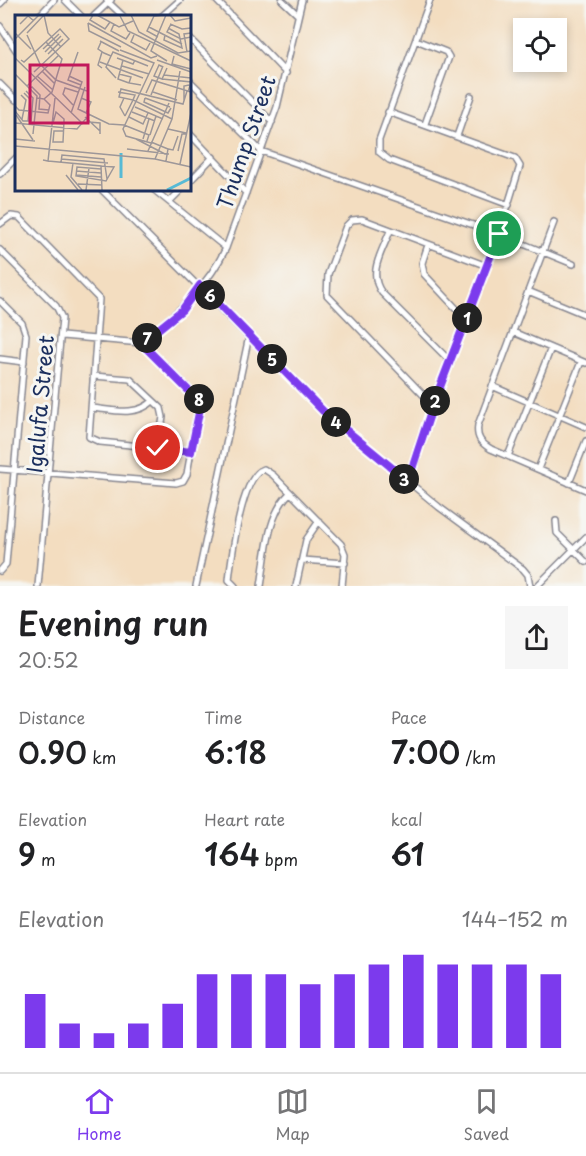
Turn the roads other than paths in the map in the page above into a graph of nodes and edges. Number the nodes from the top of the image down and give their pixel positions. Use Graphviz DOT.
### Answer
graph roads {
  1 [pos="4,0"];
  2 [pos="54,0"];
  3 [pos="65,0"];
  4 [pos="180,0"];
  5 [pos="216,0"];
  6 [pos="282,0"];
  7 [pos="302,0"];
  8 [pos="430,0"];
  9 [pos="109,1"];
  10 [pos="0,4"];
  11 [pos="40,15"];
  12 [pos="80,15"];
  13 [pos="95,15"];
  14 [pos="122,15"];
  15 [pos="165,15"];
  16 [pos="298,15"];
  17 [pos="0,26"];
  18 [pos="190,39"];
  19 [pos="416,40"];
  20 [pos="15,42"];
  21 [pos="286,73"];
  22 [pos="190,81"];
  23 [pos="0,84"];
  24 [pos="471,96"];
  25 [pos="15,99"];
  26 [pos="388,112"];
  27 [pos="272,122"];
  28 [pos="425,124"];
  29 [pos="190,134"];
  30 [pos="457,136"];
  31 [pos="261,151"];
  32 [pos="213,157"];
  33 [pos="15,159"];
  34 [pos="0,174"];
  35 [pos="190,181"];
  36 [pos="103,190"];
  37 [pos="154,190"];
  38 [pos="181,190"];
  39 [pos="246,192"];
  40 [pos="169,202"];
  41 [pos="509,205"];
  42 [pos="554,222"];
  43 [pos="0,224"];
  44 [pos="390,231"];
  45 [pos="499,234"];
  46 [pos="428,245"];
  47 [pos="226,248"];
  48 [pos="0,250"];
  49 [pos="541,253"];
  50 [pos="573,264"];
  51 [pos="487,266"];
  52 [pos="200,285"];
  53 [pos="528,291"];
  54 [pos="0,300"];
  55 [pos="586,315"];
  56 [pos="466,319"];
  57 [pos="513,332"];
  58 [pos="62,336"];
  59 [pos="249,336"];
  60 [pos="96,340"];
  61 [pos="141,343"];
  62 [pos="551,348"];
  63 [pos="0,359"];
  64 [pos="24,362"];
  65 [pos="451,362"];
  66 [pos="584,362"];
  67 [pos="94,376"];
  68 [pos="492,386"];
  69 [pos="153,401"];
  70 [pos="529,402"];
  71 [pos="433,405"];
  72 [pos="92,408"];
  73 [pos="560,416"];
  74 [pos="586,427"];
  75 [pos="586,441"];
  76 [pos="158,448"];
  77 [pos="191,452"];
  78 [pos="508,456"];
  79 [pos="0,468"];
  80 [pos="538,469"];
  81 [pos="14,470"];
  82 [pos="49,473"];
  83 [pos="408,481"];
  84 [pos="569,483"];
  85 [pos="586,490"];
  86 [pos="290,493"];
  87 [pos="319,521"];
  88 [pos="556,521"];
  89 [pos="586,537"];
  90 [pos="574,550"];
  91 [pos="302,560"];
  92 [pos="586,562"];
  93 [pos="345,563"];
  94 [pos="0,571"];
  95 [pos="38,586"];
  96 [pos="195,586"];
  97 [pos="235,586"];
  98 [pos="261,586"];
  99 [pos="296,586"];
  100 [pos="342,586"];
  101 [pos="530,586"];
  102 [pos="537,586"];
  1 -- 10 [label="street"];
  2 -- 11 [label="street"];
  3 -- 12 [label="street"];
  4 -- 15 [label="street"];
  5 -- 21 [label="street"];
  6 -- 16 [label="street"];
  7 -- 16 [label="street, Thump Street"];
  8 -- 19 [label="street"];
  9 -- 13 [label="street"];
  9 -- 14 [label="street"];
  16 -- 21 [label="street, Thump Street"];
  17 -- 20 [label="street"];
  18 -- 27 [label="street"];
  19 -- 26 [label="street"];
  19 -- 28 [label="street"];
  21 -- 27 [label="street, Thump Street"];
  22 -- 31 [label="street"];
  23 -- 25 [label="street"];
  24 -- 30 [label="street"];
  26 -- 28 [label="street"];
  26 -- 41 [label="street"];
  27 -- 31 [label="street, Thump Street"];
  28 -- 30 [label="street"];
  29 -- 32 [label="street"];
  30 -- 41 [label="street"];
  31 -- 39 [label="street, Thump Street"];
  31 -- 45 [label="street"];
  32 -- 35 [label="street"];
  32 -- 39 [label="street"];
  33 -- 34 [label="street"];
  36 -- 52 [label="street"];
  37 -- 40 [label="street"];
  38 -- 40 [label="street"];
  39 -- 47 [label="street, Thump Street"];
  40 -- 47 [label="street"];
  41 -- 45 [label="street"];
  42 -- 49 [label="street"];
  43 -- 60 [label="street"];
  44 -- 46 [label="street"];
  44 -- 65 [label="street"];
  44 -- 71 [label="street"];
  45 -- 49 [label="street"];
  45 -- 51 [label="street"];
  46 -- 51 [label="street"];
  46 -- 56 [label="street"];
  47 -- 52 [label="street, Thump Street"];
  48 -- 58 [label="street, Igalufa Street"];
  49 -- 50 [label="street"];
  49 -- 53 [label="street"];
  51 -- 56 [label="street"];
  52 -- 59 [label="street"];
  52 -- 61 [label="street, Thump Street"];
  53 -- 55 [label="street"];
  53 -- 57 [label="street"];
  54 -- 64 [label="street"];
  56 -- 65 [label="street"];
  57 -- 62 [label="street"];
  57 -- 68 [label="street"];
  58 -- 60 [label="street"];
  58 -- 82 [label="street, Igalufa Street"];
  59 -- 83 [label="street"];
  59 -- 96 [label="street"];
  60 -- 61 [label="street"];
  60 -- 67 [label="street"];
  61 -- 77 [label="street"];
  62 -- 66 [label="street"];
  62 -- 70 [label="street"];
  63 -- 64 [label="street"];
  64 -- 81 [label="street"];
  65 -- 71 [label="street"];
  66 -- 73 [label="street"];
  67 -- 69 [label="street"];
  67 -- 72 [label="street"];
  68 -- 70 [label="street"];
  68 -- 78 [label="street"];
  69 -- 72 [label="street"];
  69 -- 76 [label="street"];
  70 -- 73 [label="street"];
  70 -- 78 [label="street"];
  71 -- 83 [label="street"];
  72 -- 76 [label="street"];
  73 -- 74 [label="street"];
  73 -- 80 [label="street"];
  75 -- 84 [label="street"];
  76 -- 77 [label="street"];
  77 -- 82 [label="street"];
  78 -- 80 [label="street"];
  79 -- 81 [label="street"];
  80 -- 84 [label="street"];
  81 -- 82 [label="street"];
  81 -- 94 [label="street"];
  82 -- 95 [label="street, Igalufa Street"];
  83 -- 101 [label="street"];
  84 -- 85 [label="street"];
  86 -- 87 [label="street"];
  86 -- 97 [label="street"];
  86 -- 98 [label="street"];
  87 -- 91 [label="street"];
  87 -- 93 [label="street"];
  88 -- 90 [label="street"];
  89 -- 90 [label="street"];
  90 -- 92 [label="street"];
  90 -- 102 [label="street"];
  91 -- 93 [label="street"];
  91 -- 99 [label="street"];
  93 -- 100 [label="street"];
}
